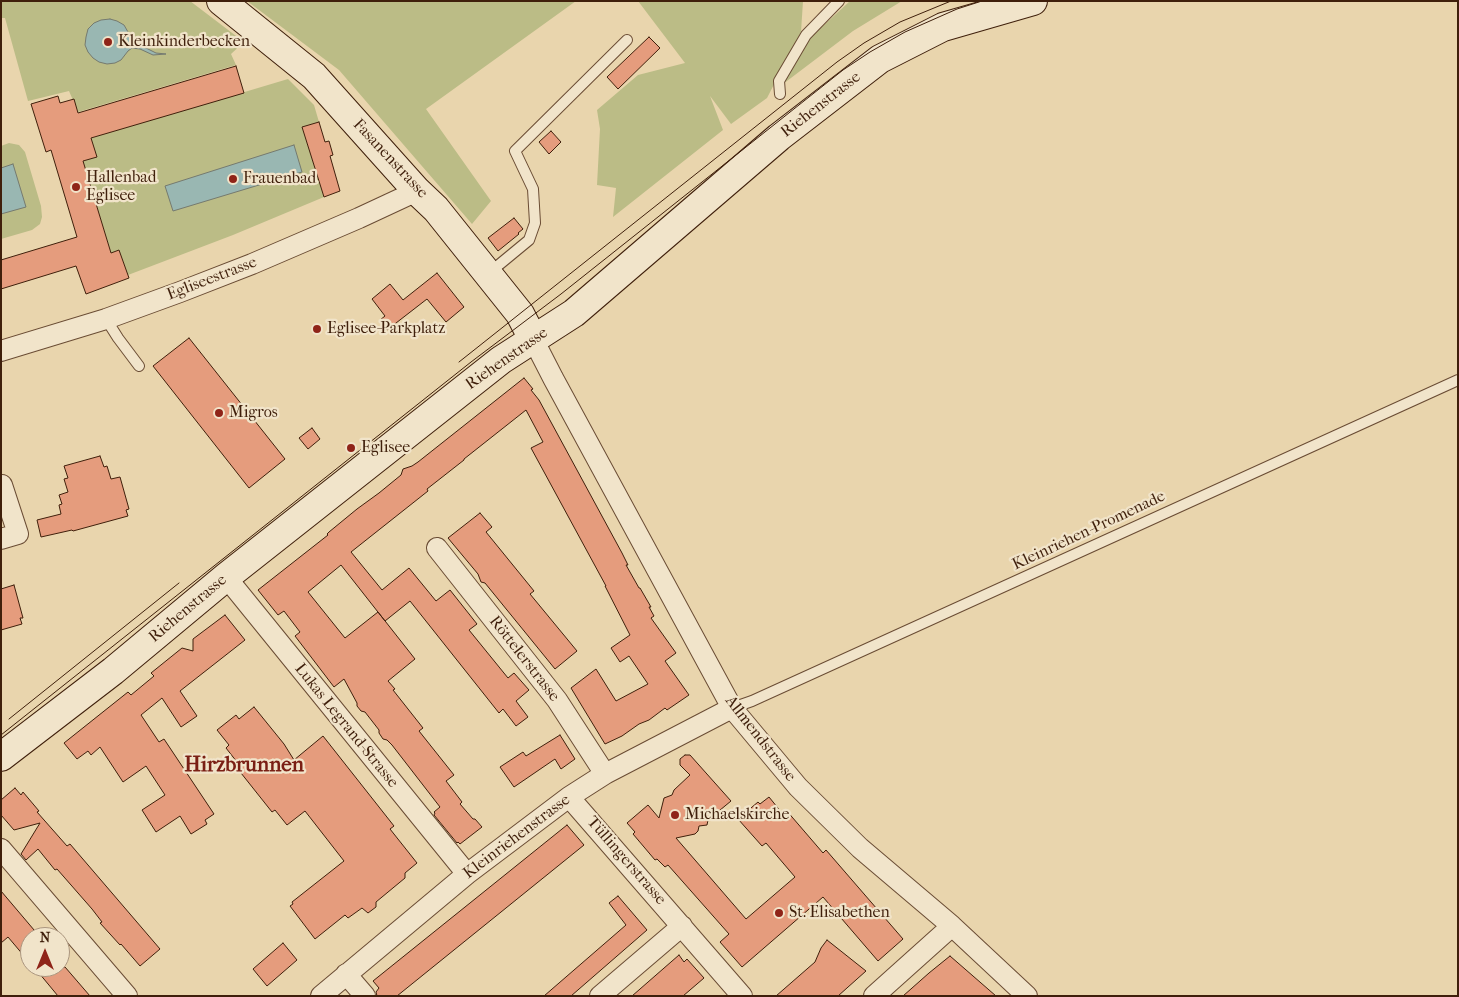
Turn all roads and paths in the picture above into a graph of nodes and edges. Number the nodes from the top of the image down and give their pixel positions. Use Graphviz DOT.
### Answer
graph roads {
  1 [pos="221,1"];
  2 [pos="838,1"];
  3 [pos="1033,1"];
  4 [pos="626,40"];
  5 [pos="780,94"];
  6 [pos="417,191"];
  7 [pos="488,272"];
  8 [pos="106,319"];
  9 [pos="533,339"];
  10 [pos="1,351"];
  11 [pos="139,366"];
  12 [pos="1458,380"];
  13 [pos="2,485"];
  14 [pos="1,539"];
  15 [pos="437,548"];
  16 [pos="226,577"];
  17 [pos="732,708"];
  18 [pos="1,757"];
  19 [pos="605,774"];
  20 [pos="569,797"];
  21 [pos="1,849"];
  22 [pos="467,874"];
  23 [pos="682,926"];
  24 [pos="952,926"];
  25 [pos="346,974"];
  26 [pos="127,996"];
  27 [pos="321,996"];
  28 [pos="365,996"];
  29 [pos="600,996"];
  30 [pos="742,996"];
  31 [pos="874,996"];
  32 [pos="1027,996"];
  1 -- 6 [label="main road, Fasanenstrasse"];
  2 -- 5 [label="lane"];
  3 -- 9 [label="main road, Riehenstrasse"];
  4 -- 7 [label="lane"];
  6 -- 7 [label="main road, Fasanenstrasse"];
  6 -- 8 [label="street, Egliseestrasse"];
  7 -- 9 [label="main road, Fasanenstrasse"];
  8 -- 10 [label="street, Egliseestrasse"];
  8 -- 11 [label="lane"];
  9 -- 16 [label="main road, Riehenstrasse"];
  9 -- 17 [label="street, Allmendstrasse"];
  12 -- 17 [label="lane, Kleinriehen-Promenade"];
  13 -- 14 [label="street"];
  15 -- 19 [label="street, Röttelerstrasse"];
  16 -- 18 [label="main road, Riehenstrasse"];
  16 -- 22 [label="street, Lukas Legrand-Strasse"];
  17 -- 19 [label="street, Kleinriehenstrasse"];
  17 -- 24 [label="street, Allmendstrasse"];
  19 -- 20 [label="street, Kleinriehenstrasse"];
  20 -- 22 [label="street, Kleinriehenstrasse"];
  20 -- 23 [label="street, Tüllingerstrasse"];
  21 -- 26 [label="street"];
  22 -- 25 [label="street, Kleinriehenstrasse"];
  23 -- 29 [label="street"];
  23 -- 30 [label="street, Tüllingerstrasse"];
  24 -- 31 [label="street"];
  24 -- 32 [label="street, Allmendstrasse"];
  25 -- 27 [label="street, Kleinriehenstrasse"];
  25 -- 28 [label="street"];
}
